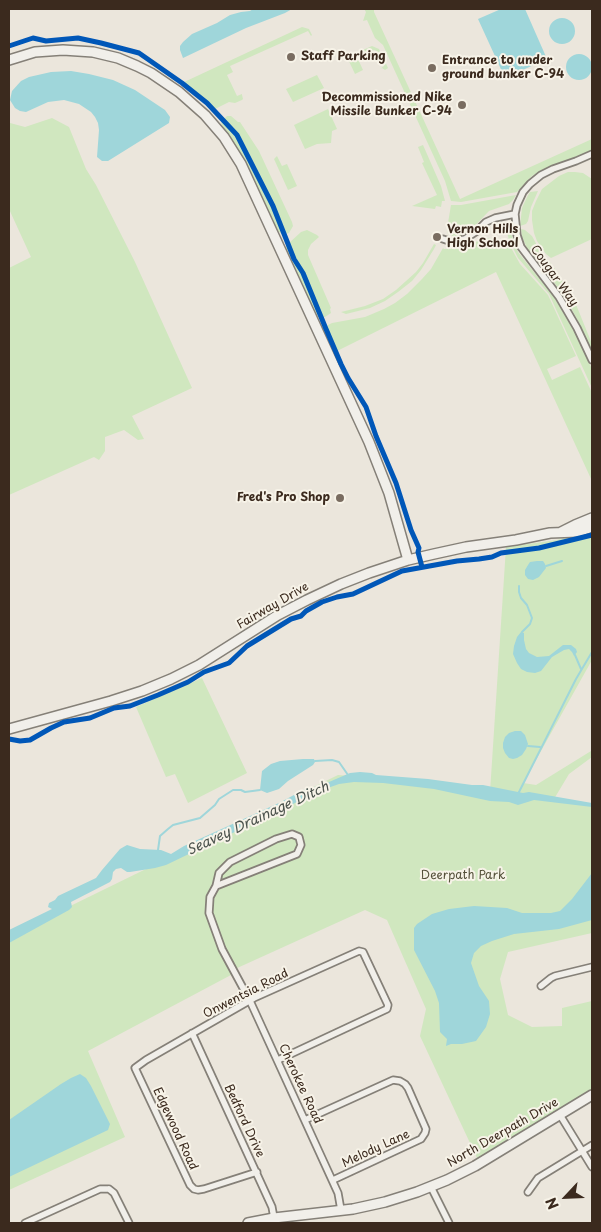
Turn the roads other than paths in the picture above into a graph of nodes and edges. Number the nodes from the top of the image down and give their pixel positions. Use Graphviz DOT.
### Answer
graph roads {
  1 [pos="9,60"];
  2 [pos="592,154"];
  3 [pos="515,214"];
  4 [pos="443,239"];
  5 [pos="592,360"];
  6 [pos="592,518"];
  7 [pos="592,528"];
  8 [pos="558,534"];
  9 [pos="408,560"];
  10 [pos="9,729"];
  11 [pos="216,886"];
  12 [pos="592,968"];
  13 [pos="541,986"];
  14 [pos="250,1000"];
  15 [pos="192,1033"];
  16 [pos="278,1060"];
  17 [pos="139,1076"];
  18 [pos="592,1096"];
  19 [pos="560,1115"];
  20 [pos="305,1120"];
  21 [pos="592,1145"];
  22 [pos="583,1150"];
  23 [pos="592,1167"];
  24 [pos="256,1172"];
  25 [pos="333,1180"];
  26 [pos="431,1186"];
  27 [pos="528,1192"];
  28 [pos="341,1210"];
  29 [pos="274,1218"];
  30 [pos="307,1218"];
  31 [pos="25,1223"];
  32 [pos="129,1223"];
  33 [pos="248,1223"];
  34 [pos="449,1223"];
  1 -- 9 [label="street"];
  2 -- 3 [label="street, Cougar Way"];
  3 -- 4 [label="street"];
  3 -- 5 [label="street, Cougar Way"];
  6 -- 8 [label="street, Fairway Drive"];
  7 -- 8 [label="street, Fairway Drive"];
  8 -- 9 [label="street, Fairway Drive"];
  9 -- 10 [label="street, Fairway Drive"];
  11 -- 11 [label="street, Cherokee Road"];
  11 -- 14 [label="street, Cherokee Road"];
  12 -- 13 [label="street"];
  14 -- 15 [label="street, Onwentsia Road"];
  14 -- 16 [label="street, Cherokee Road"];
  14 -- 16 [label="street, Onwentsia Road"];
  15 -- 17 [label="street, Onwentsia Road"];
  15 -- 24 [label="street, Bedford Drive"];
  16 -- 20 [label="street, Cherokee Road"];
  17 -- 24 [label="street, Edgewood Road"];
  18 -- 19 [label="street, North Deerpath Drive"];
  19 -- 22 [label="street"];
  19 -- 26 [label="street, North Deerpath Drive"];
  20 -- 25 [label="street, Cherokee Road"];
  20 -- 25 [label="street, Melody Lane"];
  21 -- 22 [label="street"];
  22 -- 23 [label="street"];
  22 -- 27 [label="street"];
  24 -- 29 [label="street, Bedford Drive"];
  25 -- 28 [label="street, Cherokee Road"];
  26 -- 28 [label="street, North Deerpath Drive"];
  26 -- 34 [label="street"];
  28 -- 30 [label="street, North Deerpath Drive"];
  29 -- 30 [label="street, North Deerpath Drive"];
  29 -- 33 [label="street, North Deerpath Drive"];
  31 -- 32 [label="street"];
}
